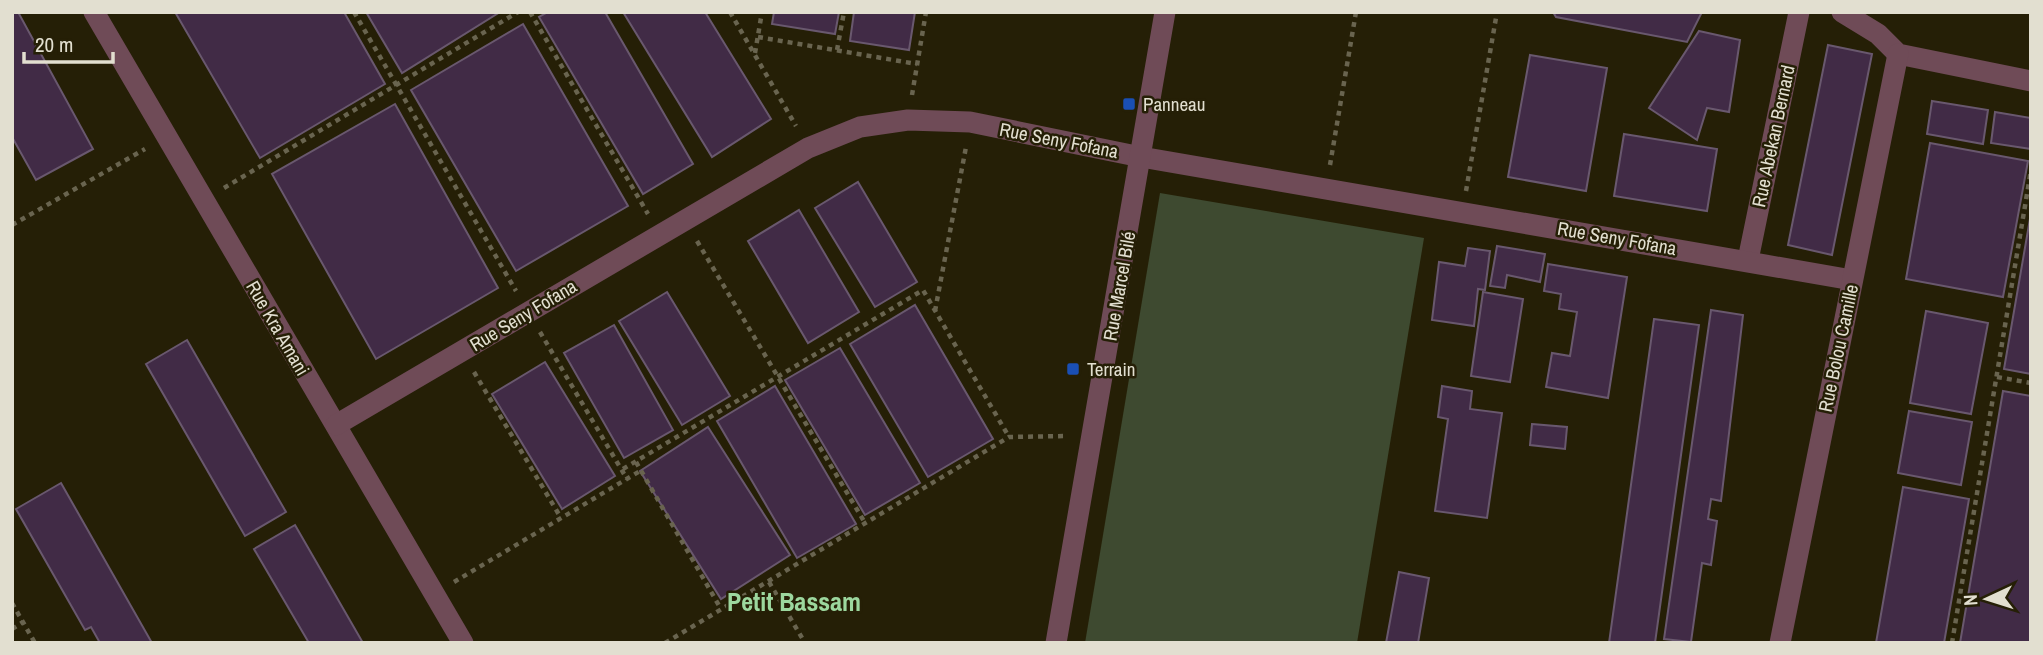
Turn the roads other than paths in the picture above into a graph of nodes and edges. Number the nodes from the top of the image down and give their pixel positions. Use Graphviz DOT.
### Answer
graph roads {
  1 [pos="94,12"];
  2 [pos="1165,12"];
  3 [pos="1799,12"];
  4 [pos="1842,12"];
  5 [pos="1898,54"];
  6 [pos="2031,80"];
  7 [pos="1141,156"];
  8 [pos="1748,260"];
  9 [pos="1852,280"];
  10 [pos="336,425"];
  11 [pos="463,643"];
  12 [pos="1056,643"];
  13 [pos="1780,643"];
  1 -- 10 [label="street, Rue Kra Amani"];
  2 -- 7 [label="street, Rue Marcel Bilé"];
  3 -- 8 [label="street, Rue Abekan Bernard"];
  4 -- 5 [label="street"];
  5 -- 6 [label="street"];
  5 -- 9 [label="street, Rue Bolou Camille"];
  7 -- 8 [label="street, Rue Seny Fofana"];
  7 -- 10 [label="street, Rue Seny Fofana"];
  7 -- 12 [label="street, Rue Marcel Bilé"];
  8 -- 9 [label="street, Rue Seny Fofana"];
  9 -- 13 [label="street, Rue Bolou Camille"];
  10 -- 11 [label="street, Rue Kra Amani"];
}
